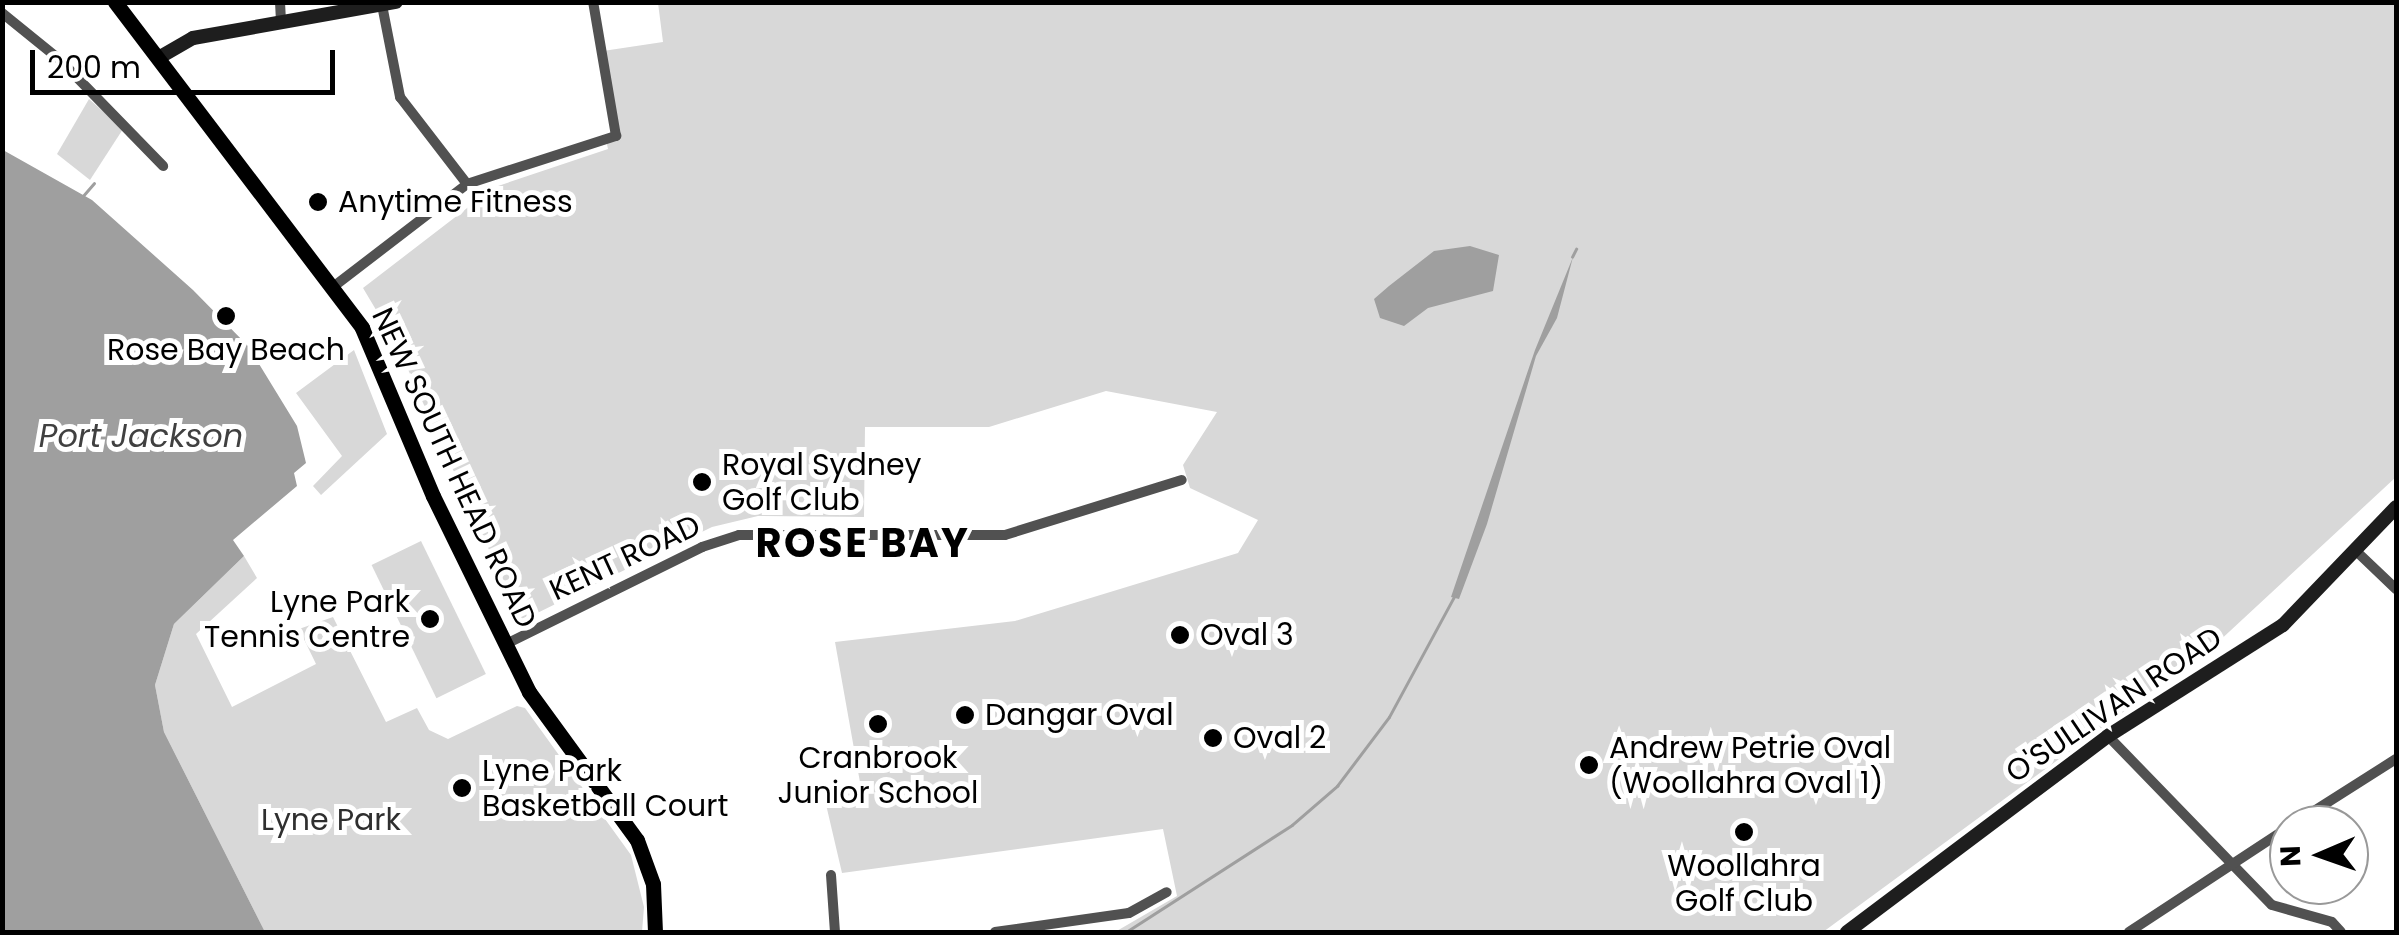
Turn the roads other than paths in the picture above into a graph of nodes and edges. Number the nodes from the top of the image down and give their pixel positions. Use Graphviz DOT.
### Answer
graph roads {
  1 [pos="116,2"];
  2 [pos="280,2"];
  3 [pos="593,2"];
  4 [pos="389,4"];
  5 [pos="2,13"];
  6 [pos="281,23"];
  7 [pos="160,57"];
  8 [pos="163,166"];
  9 [pos="467,184"];
  10 [pos="334,287"];
  11 [pos="1182,480"];
  12 [pos="2396,506"];
  13 [pos="2356,550"];
  14 [pos="2396,589"];
  15 [pos="506,644"];
  16 [pos="2108,736"];
  17 [pos="2396,758"];
  18 [pos="2323,805"];
  19 [pos="2269,839"];
  20 [pos="2230,862"];
  21 [pos="831,875"];
  22 [pos="1167,892"];
  23 [pos="654,932"];
  24 [pos="835,932"];
  25 [pos="995,932"];
  26 [pos="1847,932"];
  27 [pos="2130,932"];
  28 [pos="2341,932"];
  1 -- 7 [label="main road, NEW SOUTH HEAD ROAD"];
  2 -- 6 [label="street"];
  3 -- 9 [label="street"];
  4 -- 6 [label="main road"];
  4 -- 9 [label="street"];
  5 -- 8 [label="street"];
  6 -- 7 [label="main road"];
  7 -- 10 [label="main road, NEW SOUTH HEAD ROAD"];
  9 -- 10 [label="street"];
  10 -- 15 [label="main road, NEW SOUTH HEAD ROAD"];
  11 -- 15 [label="street, KENT ROAD"];
  12 -- 13 [label="main road, O'SULLIVAN ROAD"];
  13 -- 14 [label="street"];
  13 -- 16 [label="main road, O'SULLIVAN ROAD"];
  15 -- 23 [label="main road, NEW SOUTH HEAD ROAD"];
  16 -- 20 [label="street"];
  16 -- 26 [label="main road, O'SULLIVAN ROAD"];
  17 -- 18 [label="street"];
  19 -- 20 [label="street"];
  20 -- 27 [label="street"];
  20 -- 28 [label="street"];
  21 -- 24 [label="street"];
  22 -- 25 [label="street"];
}
